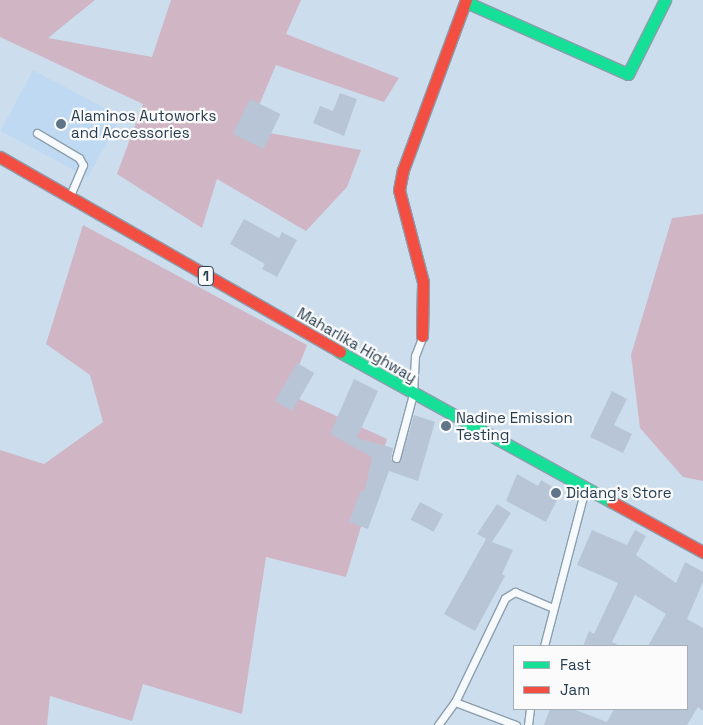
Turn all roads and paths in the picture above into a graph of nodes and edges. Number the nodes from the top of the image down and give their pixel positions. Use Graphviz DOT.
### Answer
graph roads {
  1 [pos="666,0"];
  2 [pos="467,1"];
  3 [pos="37,133"];
  4 [pos="0,157"];
  5 [pos="69,198"];
  6 [pos="422,336"];
  7 [pos="413,394"];
  8 [pos="396,458"];
  9 [pos="585,488"];
  10 [pos="703,552"];
  11 [pos="553,608"];
  12 [pos="544,645"];
  13 [pos="455,702"];
  14 [pos="530,710"];
  15 [pos="438,725"];
  16 [pos="516,725"];
  17 [pos="528,725"];
  1 -- 2 [label="main road"];
  2 -- 6 [label="main road"];
  3 -- 5 [label="lane"];
  4 -- 5 [label="main road, Maharlika Highway / 1"];
  5 -- 7 [label="main road, Maharlika Highway / 1"];
  6 -- 7 [label="lane"];
  7 -- 8 [label="lane"];
  7 -- 9 [label="main road, Maharlika Highway / 1"];
  9 -- 10 [label="main road, Maharlika Highway / 1"];
  9 -- 11 [label="lane"];
  11 -- 12 [label="lane"];
  11 -- 13 [label="lane"];
  13 -- 15 [label="lane"];
  13 -- 16 [label="lane"];
  14 -- 17 [label="lane"];
}
